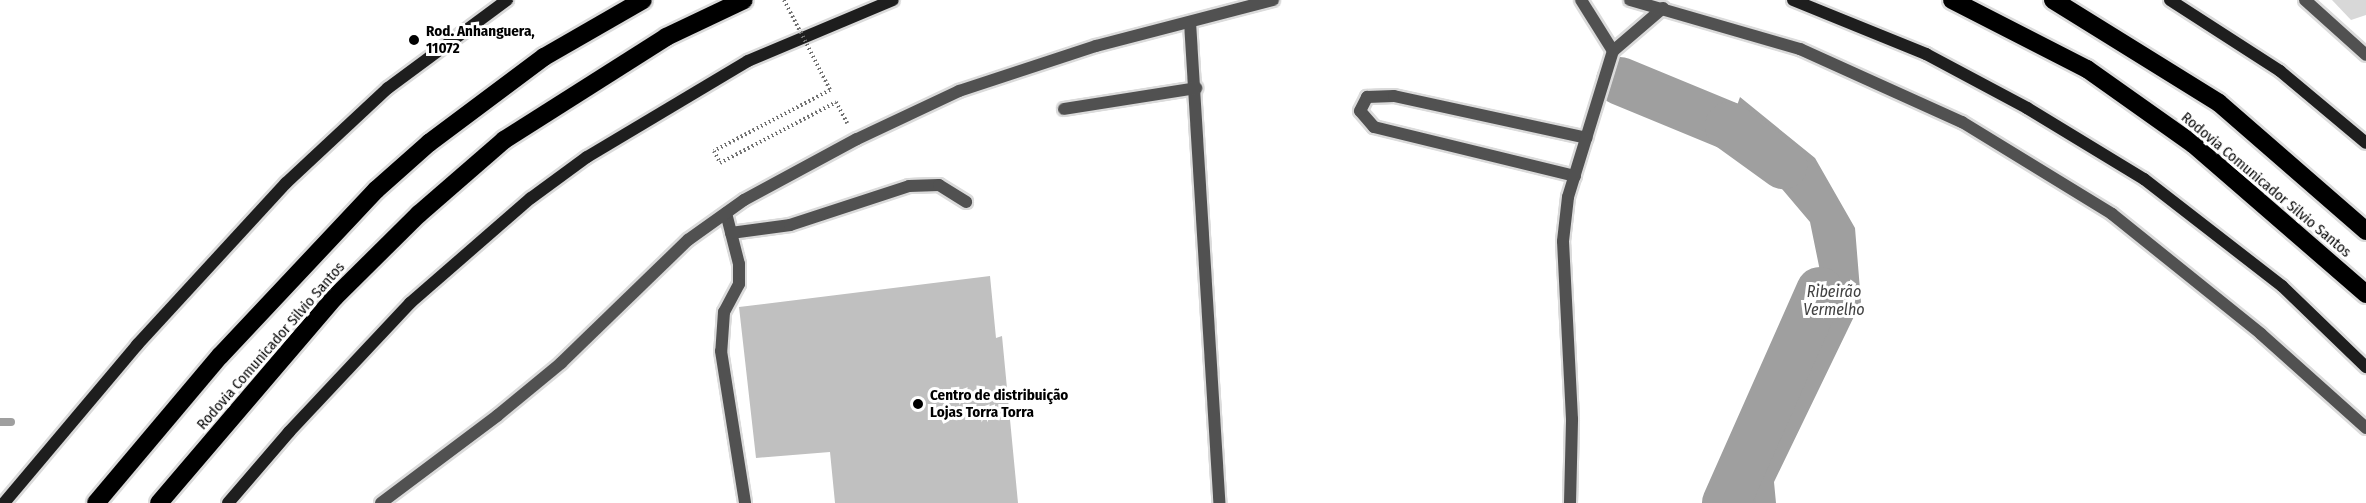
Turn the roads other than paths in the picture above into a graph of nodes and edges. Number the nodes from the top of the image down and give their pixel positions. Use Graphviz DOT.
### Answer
graph roads {
  1 [pos="507,0"];
  2 [pos="643,0"];
  3 [pos="744,0"];
  4 [pos="893,0"];
  5 [pos="1273,0"];
  6 [pos="1581,0"];
  7 [pos="1630,0"];
  8 [pos="1793,0"];
  9 [pos="1952,0"];
  10 [pos="2053,0"];
  11 [pos="2170,0"];
  12 [pos="2304,0"];
  13 [pos="1663,8"];
  14 [pos="1190,22"];
  15 [pos="1612,51"];
  16 [pos="2366,55"];
  17 [pos="1196,88"];
  18 [pos="1064,108"];
  19 [pos="1586,138"];
  20 [pos="2366,143"];
  21 [pos="1575,176"];
  22 [pos="966,202"];
  23 [pos="726,213"];
  24 [pos="2366,231"];
  25 [pos="731,233"];
  26 [pos="2366,294"];
  27 [pos="2366,367"];
  28 [pos="2366,429"];
  29 [pos="4,503"];
  30 [pos="96,503"];
  31 [pos="159,503"];
  32 [pos="228,503"];
  33 [pos="381,503"];
  34 [pos="745,503"];
  35 [pos="1219,503"];
  36 [pos="1570,503"];
  1 -- 29 [label="main road"];
  2 -- 30 [label="highway, Rodovia Comunicador Silvio Santos"];
  3 -- 31 [label="highway, Rodovia Comunicador Silvio Santos"];
  4 -- 32 [label="main road"];
  5 -- 14 [label="street"];
  6 -- 15 [label="street"];
  7 -- 13 [label="street"];
  8 -- 27 [label="main road"];
  9 -- 26 [label="highway, Rodovia Comunicador Silvio Santos"];
  10 -- 24 [label="highway, Rodovia Comunicador Silvio Santos"];
  11 -- 20 [label="main road"];
  12 -- 16 [label="street"];
  13 -- 15 [label="street"];
  13 -- 28 [label="street"];
  14 -- 17 [label="street"];
  14 -- 23 [label="street"];
  15 -- 19 [label="street"];
  17 -- 18 [label="street"];
  17 -- 35 [label="street"];
  19 -- 21 [label="street"];
  19 -- 21 [label="street"];
  21 -- 36 [label="street"];
  22 -- 25 [label="street"];
  23 -- 25 [label="street"];
  23 -- 33 [label="street"];
  25 -- 34 [label="street"];
}
